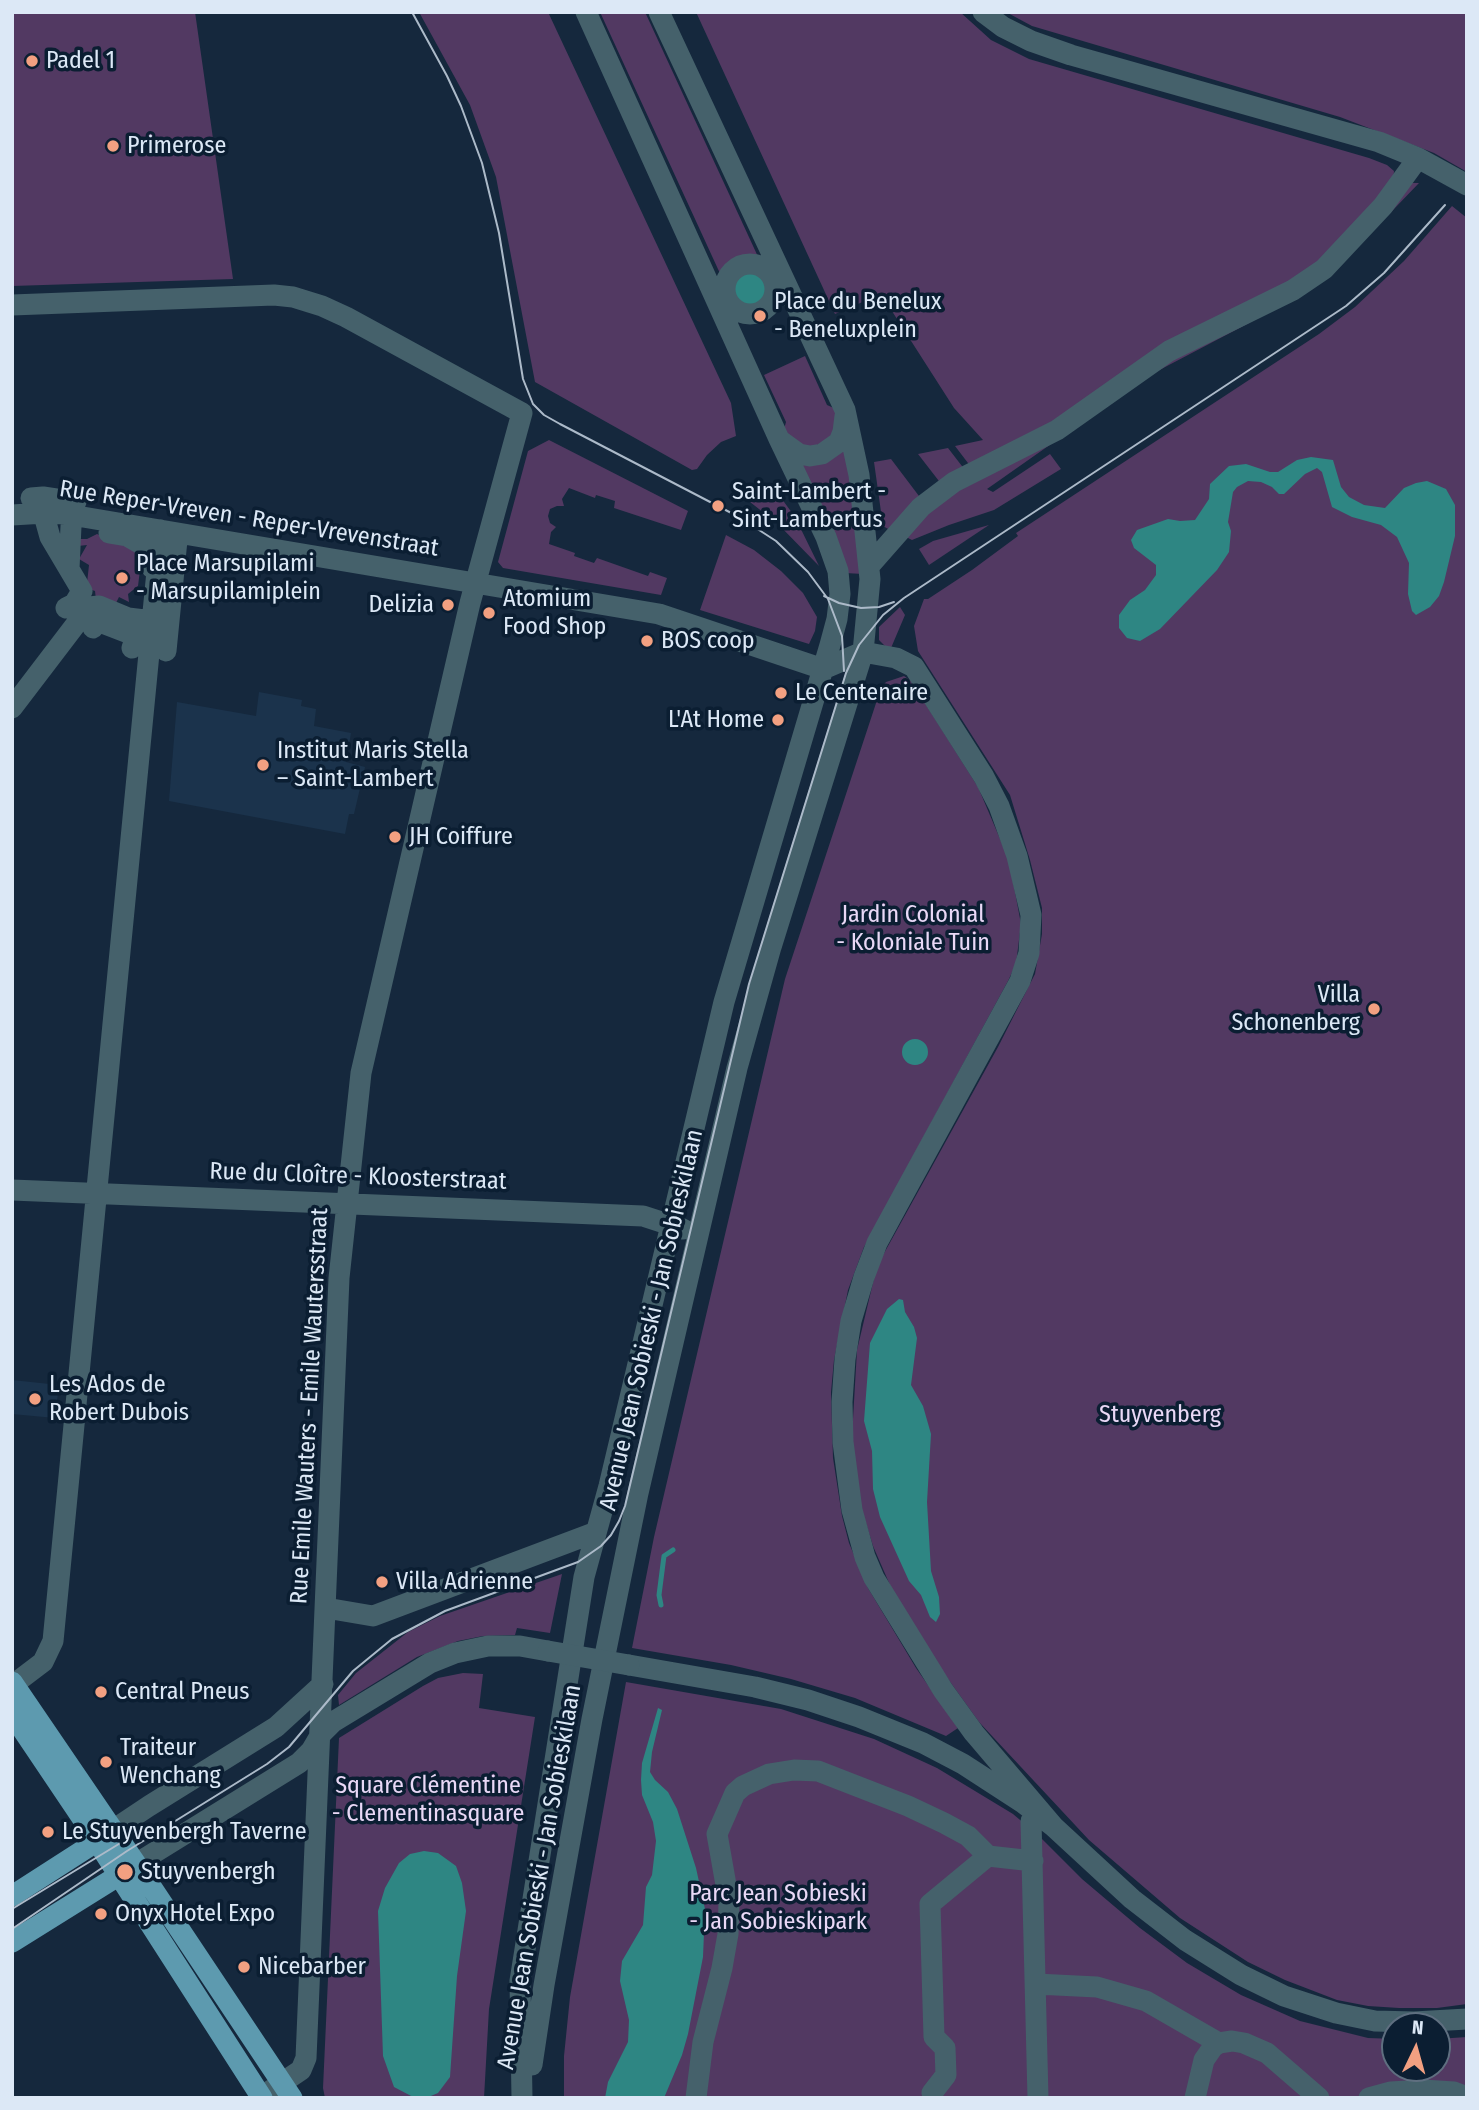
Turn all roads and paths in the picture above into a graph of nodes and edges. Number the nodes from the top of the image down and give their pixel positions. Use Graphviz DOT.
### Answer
graph roads {
  1 [pos="586,12"];
  2 [pos="659,12"];
  3 [pos="983,12"];
  4 [pos="1418,158"];
  5 [pos="1467,185"];
  6 [pos="775,278"];
  7 [pos="12,305"];
  8 [pos="845,410"];
  9 [pos="779,439"];
  10 [pos="41,512"];
  11 [pos="12,515"];
  12 [pos="72,526"];
  13 [pos="176,537"];
  14 [pos="870,565"];
  15 [pos="69,569"];
  16 [pos="477,583"];
  17 [pos="840,599"];
  18 [pos="869,604"];
  19 [pos="148,634"];
  20 [pos="863,652"];
  21 [pos="822,669"];
  22 [pos="12,708"];
  23 [pos="12,1190"];
  24 [pos="97,1194"];
  25 [pos="347,1202"];
  26 [pos="670,1224"];
  27 [pos="698,1234"];
  28 [pos="596,1532"];
  29 [pos="326,1608"];
  30 [pos="13,1683"];
  31 [pos="323,1684"];
  32 [pos="12,1714"];
  33 [pos="321,1734"];
  34 [pos="1031,1821"];
  35 [pos="1054,1827"];
  36 [pos="104,1836"];
  37 [pos="988,1856"];
  38 [pos="1033,1861"];
  39 [pos="136,1864"];
  40 [pos="118,1876"];
  41 [pos="12,1896"];
  42 [pos="12,1942"];
  43 [pos="1036,1984"];
  44 [pos="520,1995"];
  45 [pos="1467,2019"];
  46 [pos="1219,2043"];
  47 [pos="287,2091"];
  48 [pos="932,2093"];
  49 [pos="262,2097"];
  50 [pos="1467,2097"];
  51 [pos="511,2098"];
  52 [pos="522,2098"];
  53 [pos="531,2098"];
  54 [pos="695,2098"];
  55 [pos="1038,2098"];
  56 [pos="1195,2098"];
  57 [pos="1319,2098"];
  58 [pos="1369,2098"];
  1 -- 9 [label="street"];
  2 -- 8 [label="street, Avenue Jean Sobieski - Jan Sobieskilaan"];
  3 -- 4 [label="street"];
  4 -- 5 [label="street"];
  4 -- 14 [label="street"];
  6 -- 6 [label="street"];
  7 -- 16 [label="street, Rue Emile Wauters - Emile Wautersstraat"];
  8 -- 9 [label="street"];
  8 -- 14 [label="street, Avenue Jean Sobieski - Jan Sobieskilaan"];
  9 -- 17 [label="street"];
  10 -- 12 [label="street"];
  10 -- 13 [label="street"];
  10 -- 15 [label="street"];
  11 -- 13 [label="street, Rue Reper-Vreven - Reper-Vrevenstraat"];
  12 -- 15 [label="street"];
  12 -- 19 [label="street"];
  13 -- 16 [label="street, Rue Reper-Vreven - Reper-Vrevenstraat"];
  13 -- 19 [label="street"];
  14 -- 18 [label="street, Avenue Jean Sobieski - Jan Sobieskilaan"];
  15 -- 19 [label="street"];
  16 -- 21 [label="street, Rue Reper-Vreven - Reper-Vrevenstraat"];
  16 -- 25 [label="street, Rue Emile Wauters - Emile Wautersstraat"];
  17 -- 18 [label="street"];
  17 -- 21 [label="street, Avenue Jean Sobieski - Jan Sobieskilaan"];
  18 -- 20 [label="street, Avenue Jean Sobieski - Jan Sobieskilaan"];
  19 -- 22 [label="street"];
  19 -- 24 [label="street"];
  20 -- 21 [label="street"];
  20 -- 27 [label="street, Avenue Jean Sobieski - Jan Sobieskilaan"];
  20 -- 35 [label="street"];
  21 -- 26 [label="street, Avenue Jean Sobieski - Jan Sobieskilaan"];
  23 -- 24 [label="street, Rue du Cloître - Kloosterstraat"];
  24 -- 25 [label="street, Rue du Cloître - Kloosterstraat"];
  24 -- 30 [label="street"];
  25 -- 26 [label="street, Rue du Cloître - Kloosterstraat"];
  25 -- 29 [label="street, Rue Emile Wauters - Emile Wautersstraat"];
  26 -- 27 [label="street, Rue du Cloître - Kloosterstraat"];
  26 -- 28 [label="street, Avenue Jean Sobieski - Jan Sobieskilaan"];
  27 -- 53 [label="street, Avenue Jean Sobieski - Jan Sobieskilaan"];
  28 -- 29 [label="street"];
  28 -- 44 [label="street, Avenue Jean Sobieski - Jan Sobieskilaan"];
  29 -- 31 [label="street, Rue Emile Wauters - Emile Wautersstraat"];
  30 -- 36 [label="main road"];
  31 -- 33 [label="street, Rue Emile Wauters - Emile Wautersstraat"];
  31 -- 36 [label="street"];
  32 -- 36 [label="main road"];
  33 -- 35 [label="street, bridge"];
  33 -- 39 [label="street"];
  33 -- 47 [label="street, Rue Emile Wauters - Emile Wautersstraat"];
  34 -- 38 [label="street"];
  35 -- 45 [label="street"];
  36 -- 39 [label="main road"];
  36 -- 40 [label="main road"];
  36 -- 41 [label="main road"];
  37 -- 38 [label="street"];
  37 -- 48 [label="street"];
  37 -- 54 [label="street"];
  38 -- 43 [label="street"];
  39 -- 40 [label="main road"];
  39 -- 47 [label="main road"];
  40 -- 42 [label="main road"];
  40 -- 49 [label="main road"];
  43 -- 46 [label="street"];
  43 -- 55 [label="street"];
  44 -- 51 [label="street"];
  44 -- 52 [label="street, Avenue Jean Sobieski - Jan Sobieskilaan"];
  46 -- 56 [label="street"];
  46 -- 57 [label="street"];
  47 -- 49 [label="street, Rue Emile Wauters - Emile Wautersstraat"];
  50 -- 58 [label="street"];
}
